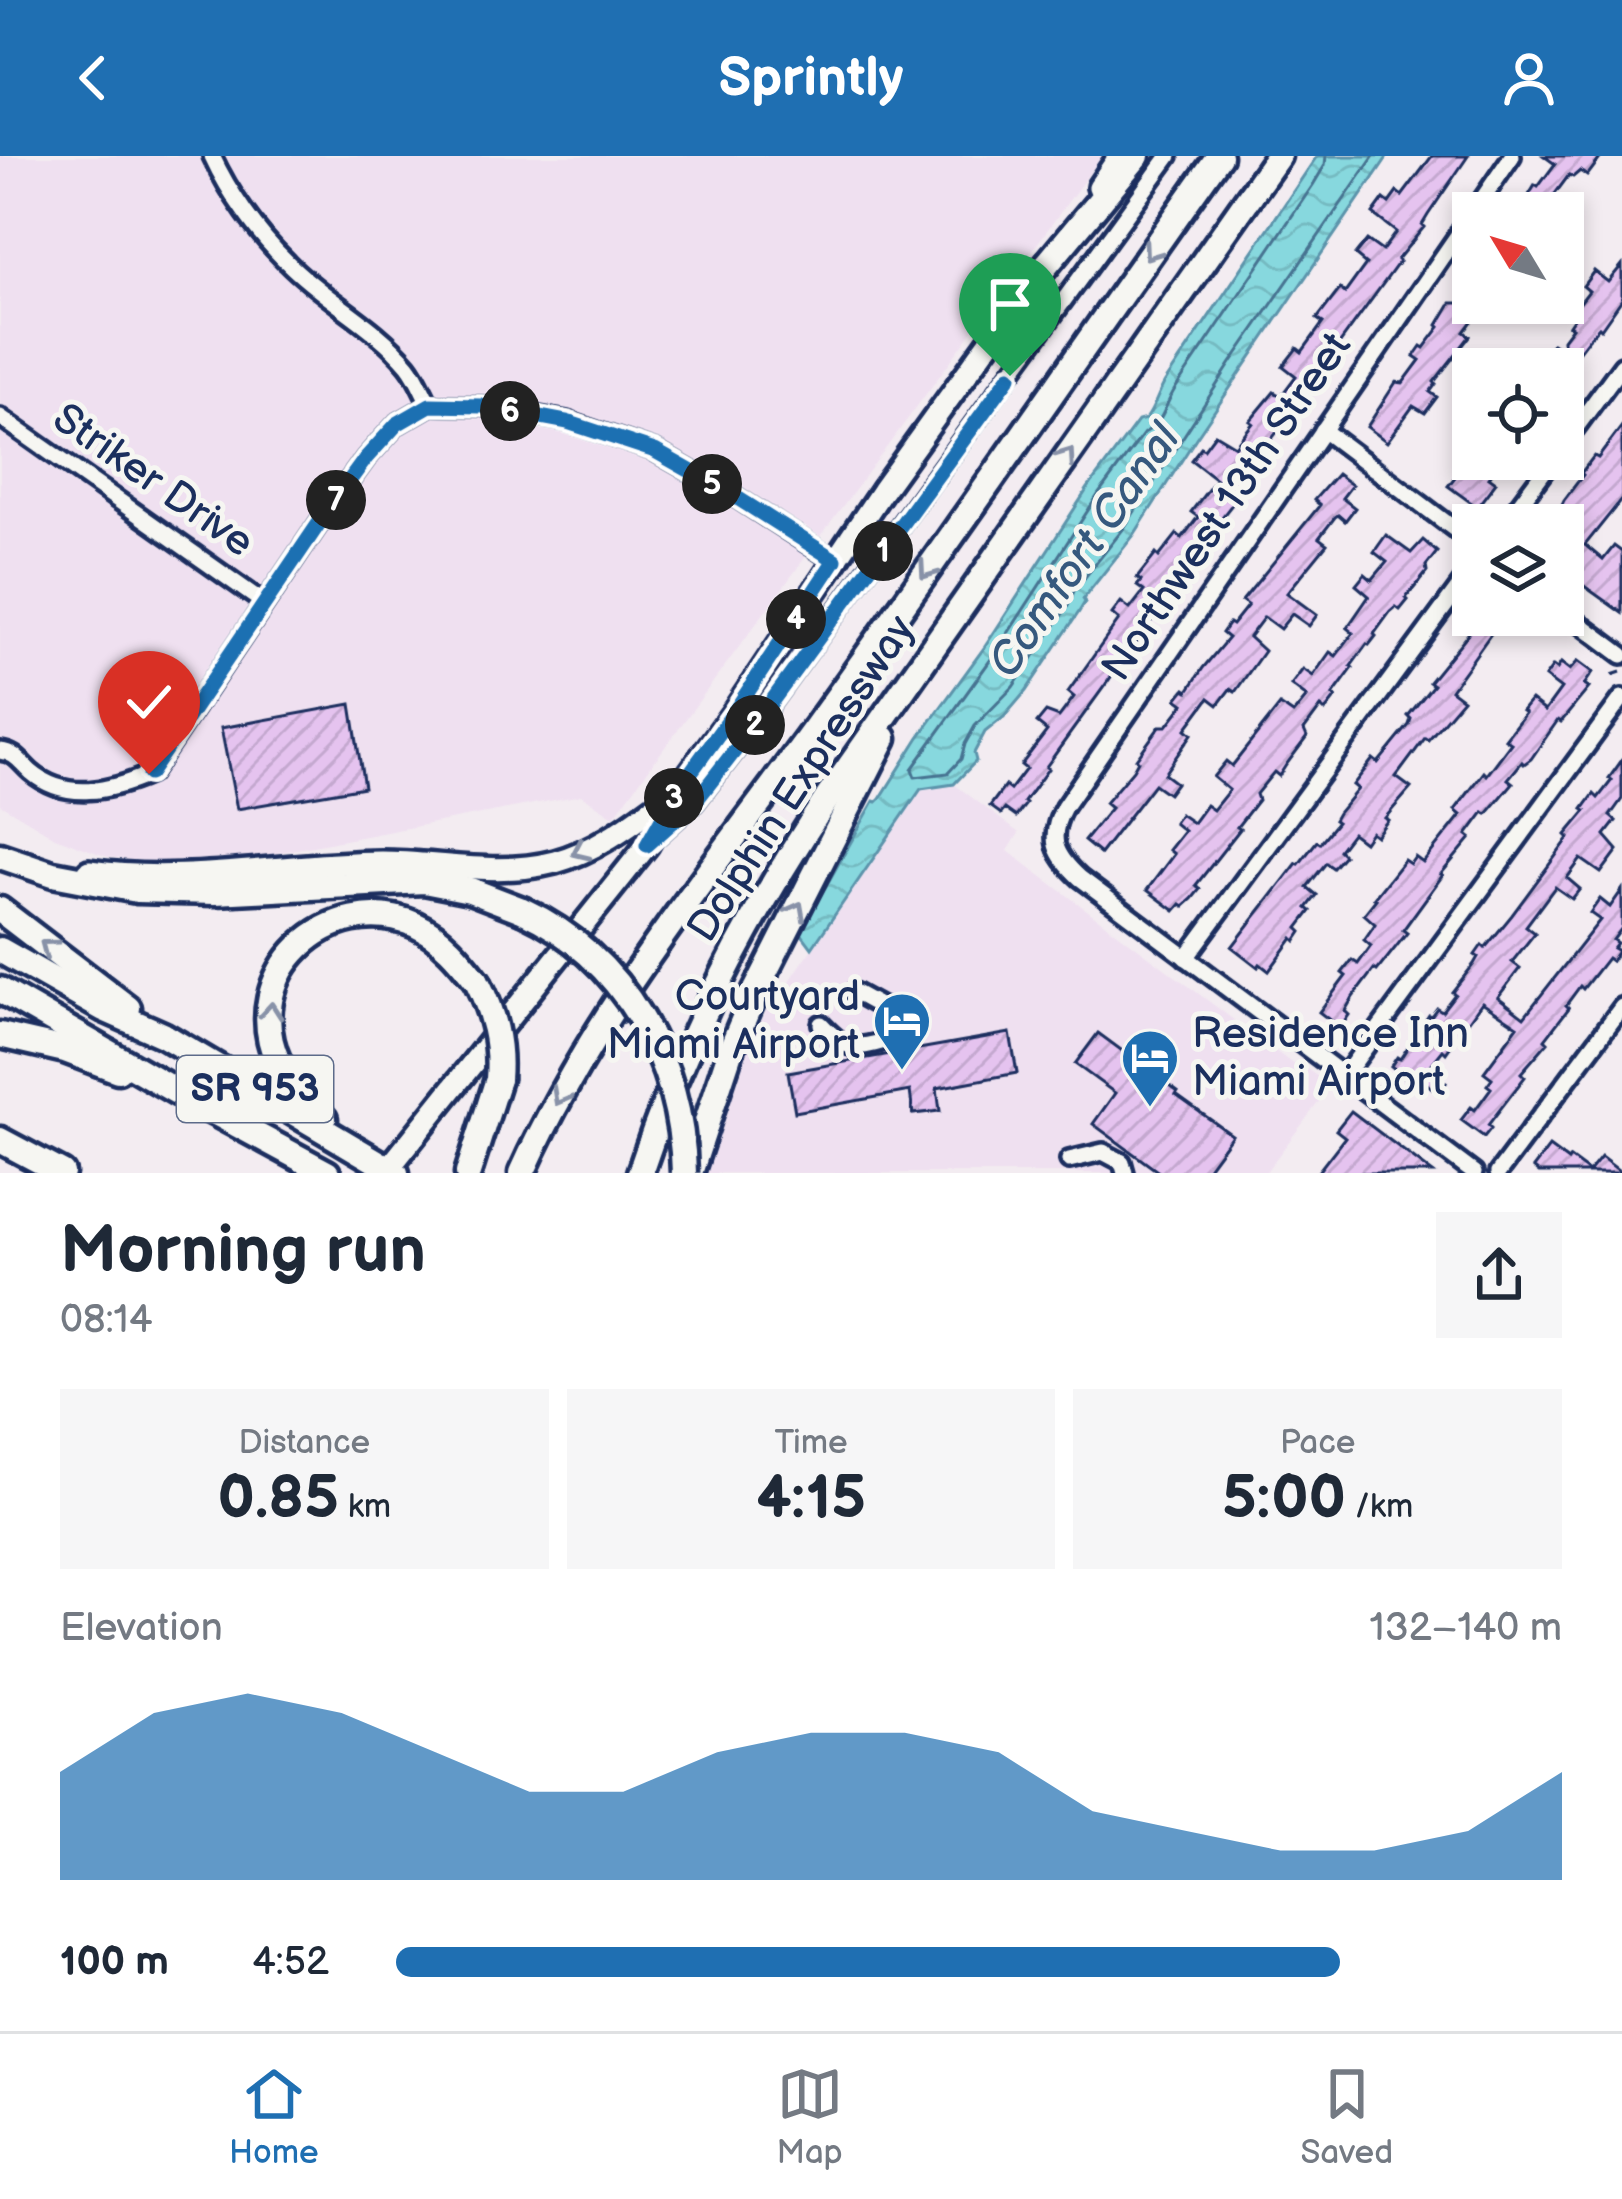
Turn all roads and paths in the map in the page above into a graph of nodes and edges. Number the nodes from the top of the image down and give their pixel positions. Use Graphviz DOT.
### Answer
graph roads {
  1 [pos="212,156"];
  2 [pos="1120,156"];
  3 [pos="1137,156"];
  4 [pos="1169,156"];
  5 [pos="1219,156"];
  6 [pos="1278,156"];
  7 [pos="1512,156"];
  8 [pos="1487,192"];
  9 [pos="1452,243"];
  10 [pos="1039,274"];
  11 [pos="1622,365"];
  12 [pos="430,405"];
  13 [pos="0,417"];
  14 [pos="1584,417"];
  15 [pos="1323,430"];
  16 [pos="1452,527"];
  17 [pos="835,560"];
  18 [pos="1452,597"];
  19 [pos="264,603"];
  20 [pos="1584,627"];
  21 [pos="1622,655"];
  22 [pos="917,670"];
  23 [pos="1621,672"];
  24 [pos="1612,675"];
  25 [pos="1622,698"];
  26 [pos="1,745"];
  27 [pos="678,790"];
  28 [pos="647,845"];
  29 [pos="0,855"];
  30 [pos="0,910"];
  31 [pos="0,950"];
  32 [pos="1186,958"];
  33 [pos="0,990"];
  34 [pos="854,992"];
  35 [pos="1622,1007"];
  36 [pos="821,1024"];
  37 [pos="0,1035"];
  38 [pos="163,1035"];
  39 [pos="1344,1080"];
  40 [pos="184,1096"];
  41 [pos="2,1140"];
  42 [pos="347,1142"];
  43 [pos="1070,1160"];
  44 [pos="390,1171"];
  45 [pos="62,1173"];
  46 [pos="327,1173"];
  47 [pos="468,1173"];
  48 [pos="522,1173"];
  49 [pos="640,1173"];
  50 [pos="687,1173"];
  51 [pos="1125,1173"];
  52 [pos="1474,1173"];
  53 [pos="1498,1173"];
  1 -- 12 [label="street"];
  2 -- 10 [label="main road"];
  3 -- 10 [label="highway"];
  4 -- 28 [label="street"];
  5 -- 48 [label="highway, Dolphin Expressway, one-way"];
  22 -- 6 [label="highway, Dolphin Expressway, one-way"];
  7 -- 8 [label="street, Northwest 13th Street"];
  9 -- 15 [label="street, Northwest 13th Street"];
  10 -- 17 [label="main road"];
  11 -- 14 [label="street"];
  12 -- 17 [label="street"];
  12 -- 19 [label="street"];
  13 -- 19 [label="street, Striker Drive"];
  15 -- 16 [label="street"];
  15 -- 32 [label="street, Northwest 13th Street"];
  17 -- 27 [label="main road"];
  18 -- 32 [label="street"];
  19 -- 26 [label="street"];
  20 -- 21 [label="street"];
  22 -- 49 [label="highway, Dolphin Expressway"];
  50 -- 22 [label="highway, one-way"];
  23 -- 24 [label="path"];
  25 -- 39 [label="street"];
  27 -- 28 [label="main road"];
  27 -- 29 [label="main road, one-way"];
  28 -- 44 [label="main road"];
  29 -- 50 [label="highway, bridge"];
  38 -- 30 [label="highway, one-way"];
  31 -- 38 [label="highway, SR 953"];
  32 -- 39 [label="street"];
  33 -- 40 [label="highway, SR 953"];
  34 -- 36 [label="street"];
  35 -- 53 [label="street"];
  37 -- 40 [label="highway"];
  38 -- 42 [label="highway, SR 953"];
  39 -- 52 [label="street"];
  40 -- 46 [label="highway, SR 953"];
  41 -- 45 [label="highway"];
  42 -- 44 [label="highway, SR 953"];
  42 -- 47 [label="highway, one-way, bridge"];
  43 -- 51 [label="street"];
}
